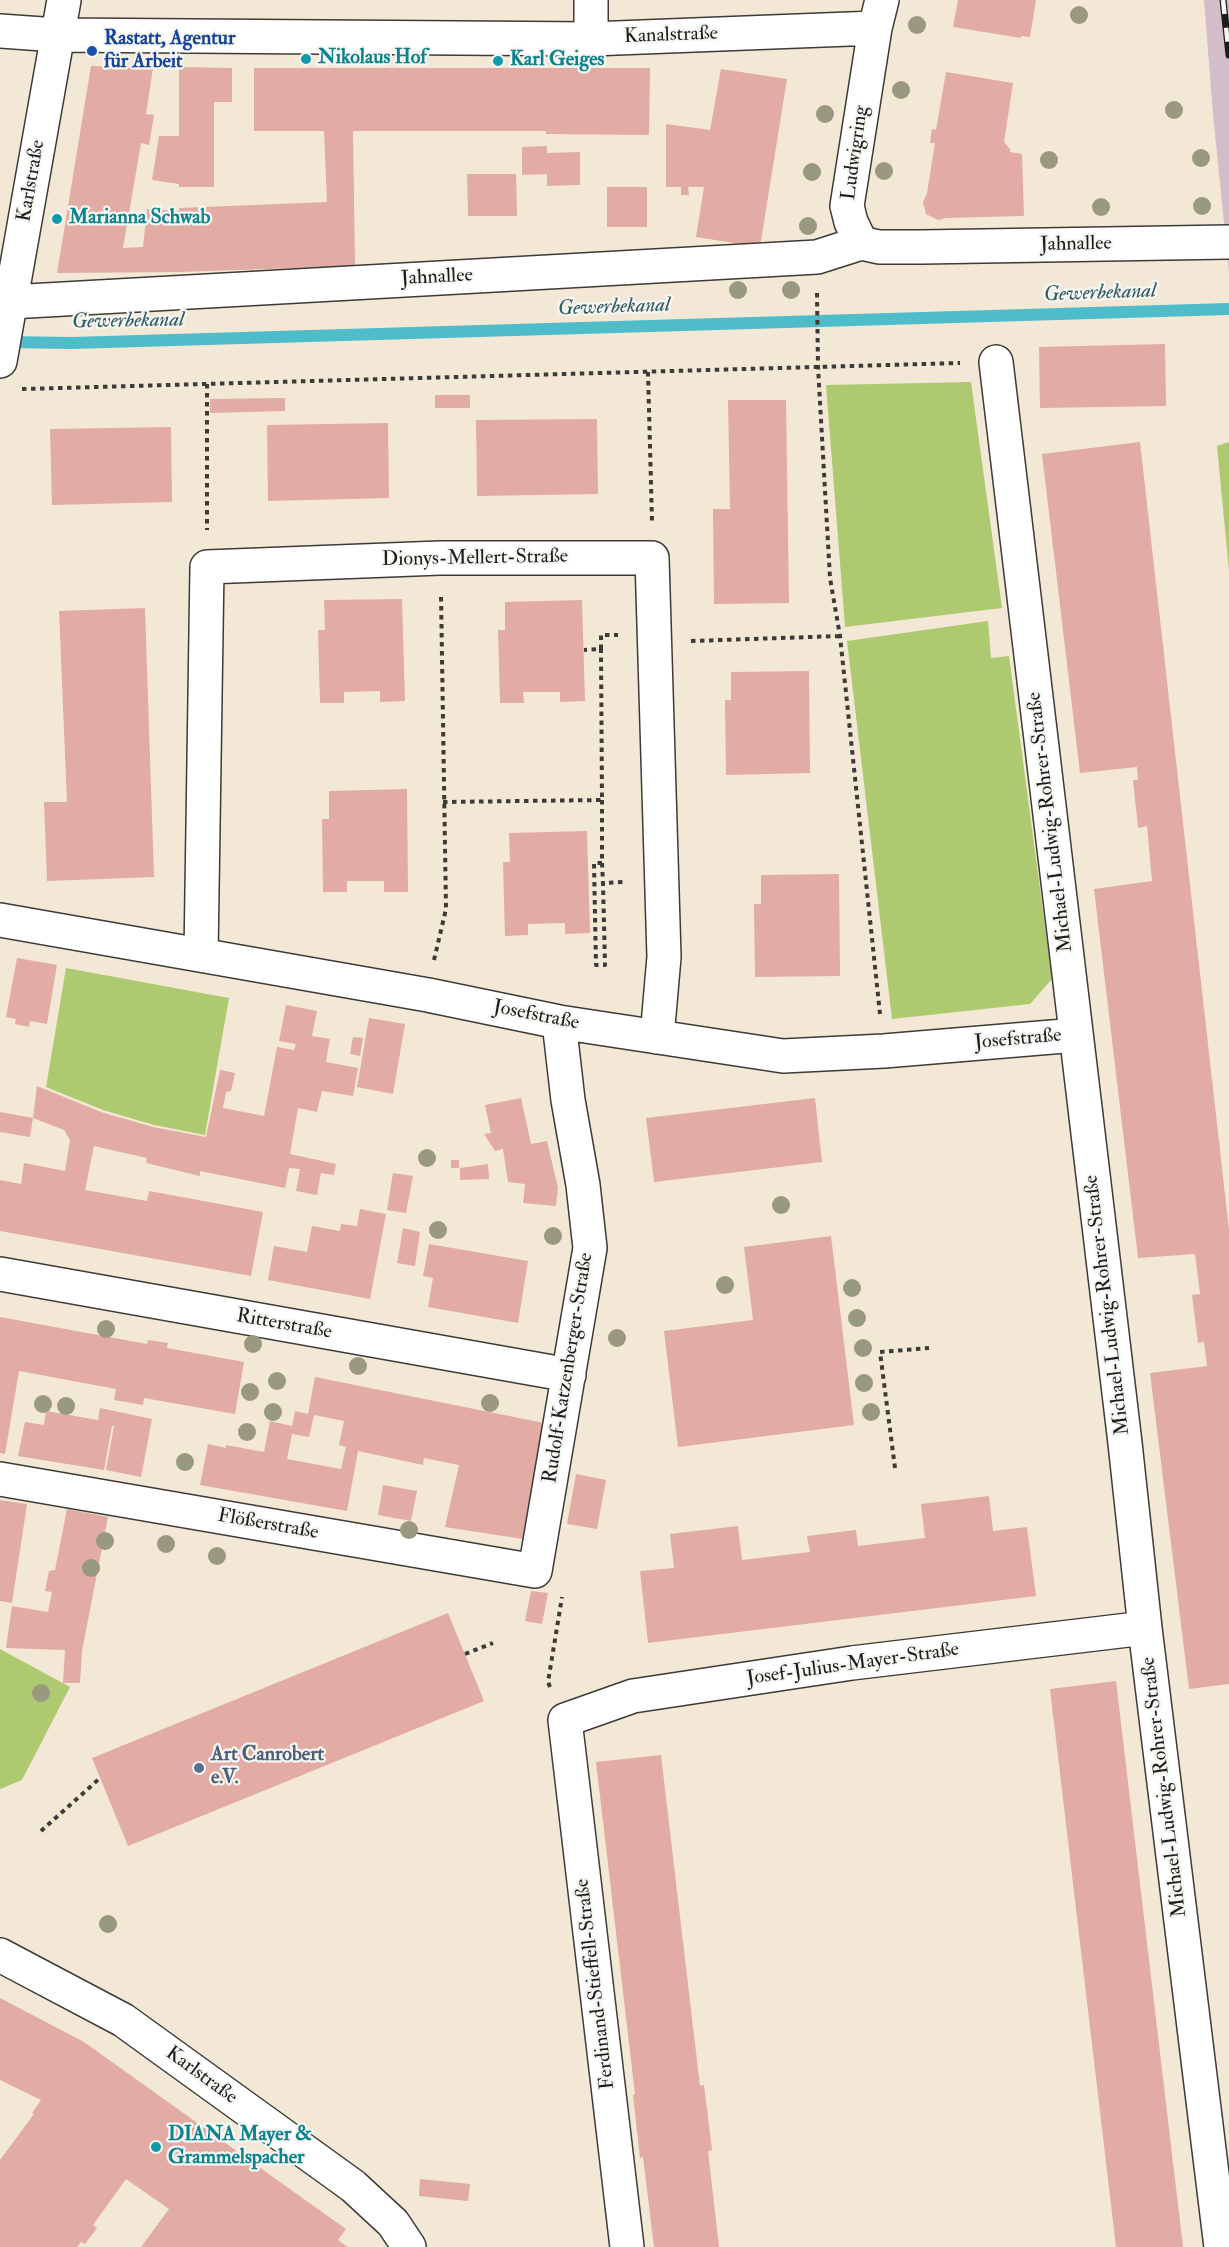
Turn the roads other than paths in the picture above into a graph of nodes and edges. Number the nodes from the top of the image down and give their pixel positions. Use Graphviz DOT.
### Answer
graph roads {
  1 [pos="64,0"];
  2 [pos="591,0"];
  3 [pos="878,14"];
  4 [pos="0,31"];
  5 [pos="57,35"];
  6 [pos="591,39"];
  7 [pos="1229,242"];
  8 [pos="861,243"];
  9 [pos="10,302"];
  10 [pos="996,362"];
  11 [pos="6,375"];
  12 [pos="0,920"];
  13 [pos="201,955"];
  14 [pos="559,1022"];
  15 [pos="1076,1035"];
  16 [pos="657,1037"];
  17 [pos="0,1274"];
  18 [pos="569,1375"];
  19 [pos="0,1479"];
  20 [pos="537,1559"];
  21 [pos="1145,1628"];
  22 [pos="565,1720"];
  23 [pos="0,1955"];
  24 [pos="409,2247"];
  25 [pos="627,2247"];
  26 [pos="1221,2247"];
  1 -- 5 [label="street, Karlstraße"];
  2 -- 6 [label="street"];
  3 -- 6 [label="street, Kanalstraße"];
  3 -- 8 [label="street, Ludwigring"];
  4 -- 5 [label="street, Kanalstraße"];
  5 -- 6 [label="street, Kanalstraße"];
  5 -- 9 [label="street, Karlstraße"];
  7 -- 8 [label="street, Jahnallee"];
  8 -- 9 [label="street, Jahnallee"];
  9 -- 11 [label="street, Karlstraße"];
  10 -- 15 [label="street, Michael-Ludwig-Rohrer-Straße"];
  12 -- 13 [label="street, Josefstraße"];
  13 -- 14 [label="street, Josefstraße"];
  13 -- 16 [label="street, Dionys-Mellert-Straße"];
  14 -- 16 [label="street, Josefstraße"];
  14 -- 18 [label="street, Rudolf-Katzenberger-Straße"];
  15 -- 16 [label="street, Josefstraße"];
  15 -- 21 [label="street, Michael-Ludwig-Rohrer-Straße"];
  17 -- 18 [label="street, Ritterstraße"];
  18 -- 20 [label="street, Rudolf-Katzenberger-Straße"];
  19 -- 20 [label="street, Flößerstraße"];
  21 -- 22 [label="street, Josef-Julius-Mayer-Straße"];
  21 -- 26 [label="street, Michael-Ludwig-Rohrer-Straße"];
  22 -- 25 [label="street, Ferdinand-Stieffell-Straße"];
  23 -- 24 [label="street, Karlstraße"];
}
